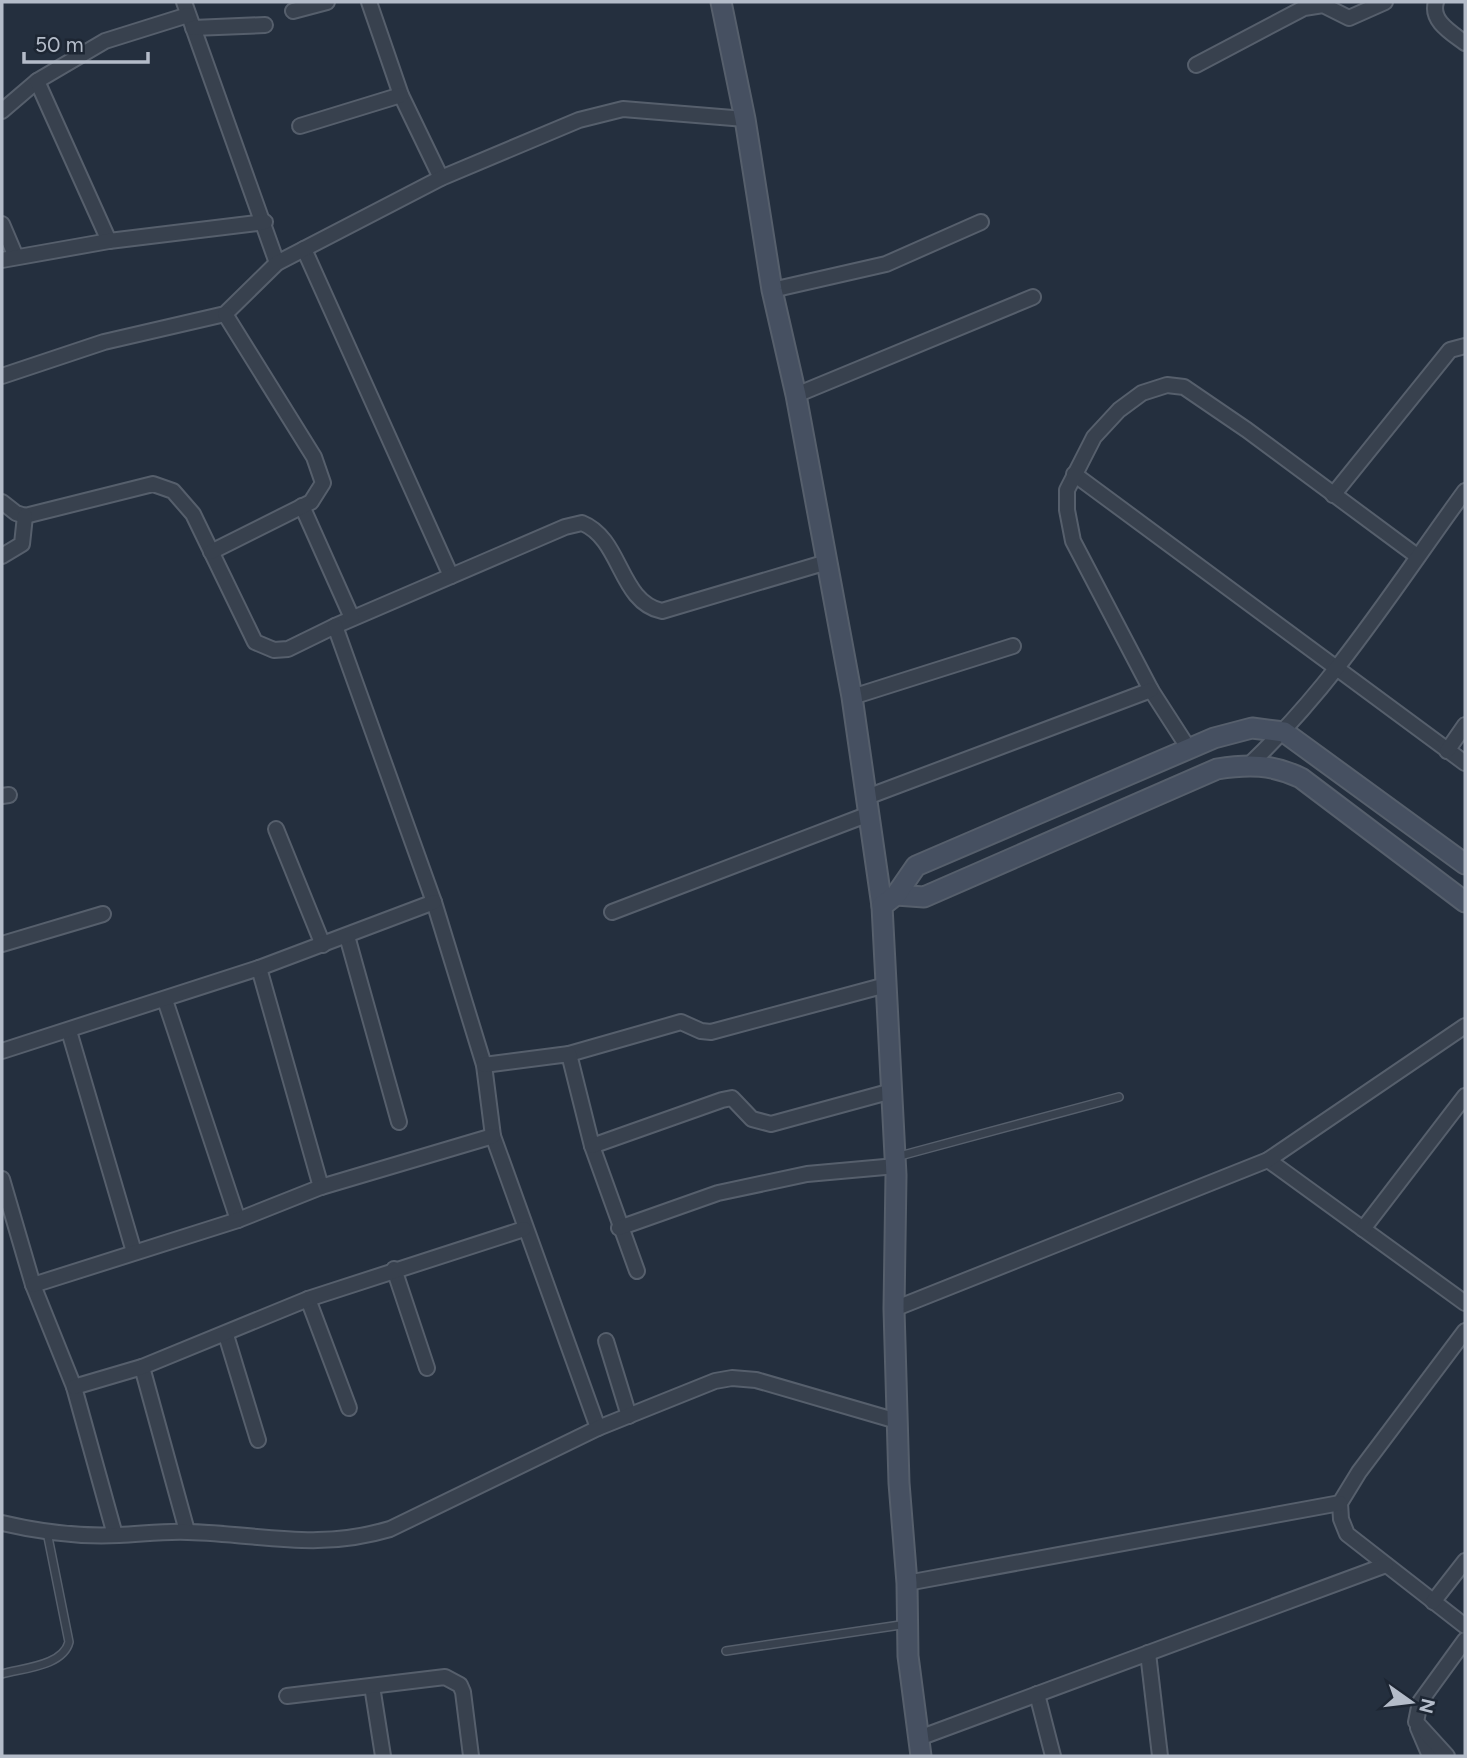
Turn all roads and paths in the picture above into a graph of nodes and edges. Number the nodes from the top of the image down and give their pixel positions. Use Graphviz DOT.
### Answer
graph roads {
  1 [pos="327,2"];
  2 [pos="369,2"];
  3 [pos="721,2"];
  4 [pos="1385,2"];
  5 [pos="1436,2"];
  6 [pos="293,11"];
  7 [pos="188,15"];
  8 [pos="265,25"];
  9 [pos="1465,43"];
  10 [pos="1196,65"];
  11 [pos="37,81"];
  12 [pos="401,95"];
  13 [pos="2,111"];
  14 [pos="745,119"];
  15 [pos="300,126"];
  16 [pos="441,178"];
  17 [pos="265,222"];
  18 [pos="981,222"];
  19 [pos="2,224"];
  20 [pos="108,241"];
  21 [pos="304,249"];
  22 [pos="9,259"];
  23 [pos="277,263"];
  24 [pos="772,290"];
  25 [pos="1033,297"];
  26 [pos="225,314"];
  27 [pos="1465,346"];
  28 [pos="2,376"];
  29 [pos="796,395"];
  30 [pos="1074,474"];
  31 [pos="1465,491"];
  32 [pos="1333,495"];
  33 [pos="2,502"];
  34 [pos="302,506"];
  35 [pos="24,516"];
  36 [pos="212,552"];
  37 [pos="2,556"];
  38 [pos="1417,556"];
  39 [pos="827,562"];
  40 [pos="451,576"];
  41 [pos="352,618"];
  42 [pos="335,626"];
  43 [pos="1013,646"];
  44 [pos="1338,667"];
  45 [pos="1151,690"];
  46 [pos="852,697"];
  47 [pos="1465,725"];
  48 [pos="1284,732"];
  49 [pos="1189,749"];
  50 [pos="1447,751"];
  51 [pos="1465,763"];
  52 [pos="1250,764"];
  53 [pos="868,805"];
  54 [pos="276,829"];
  55 [pos="1465,864"];
  56 [pos="889,900"];
  57 [pos="435,902"];
  58 [pos="1465,902"];
  59 [pos="612,912"];
  60 [pos="103,914"];
  61 [pos="347,936"];
  62 [pos="2,944"];
  63 [pos="323,945"];
  64 [pos="259,968"];
  65 [pos="886,985"];
  66 [pos="165,1000"];
  67 [pos="1465,1027"];
  68 [pos="69,1031"];
  69 [pos="2,1051"];
  70 [pos="569,1054"];
  71 [pos="484,1065"];
  72 [pos="892,1091"];
  73 [pos="1465,1096"];
  74 [pos="1119,1097"];
  75 [pos="399,1122"];
  76 [pos="493,1136"];
  77 [pos="592,1146"];
  78 [pos="1268,1160"];
  79 [pos="895,1161"];
  80 [pos="2,1180"];
  81 [pos="321,1187"];
  82 [pos="238,1220"];
  83 [pos="619,1228"];
  84 [pos="524,1229"];
  85 [pos="1363,1229"];
  86 [pos="17,1233"];
  87 [pos="2,1236"];
  88 [pos="134,1252"];
  89 [pos="394,1269"];
  90 [pos="637,1271"];
  91 [pos="33,1284"];
  92 [pos="308,1299"];
  93 [pos="1465,1303"];
  94 [pos="894,1309"];
  95 [pos="1465,1331"];
  96 [pos="226,1335"];
  97 [pos="606,1341"];
  98 [pos="142,1367"];
  99 [pos="427,1368"];
  100 [pos="74,1387"];
  101 [pos="349,1408"];
  102 [pos="629,1416"];
  103 [pos="897,1421"];
  104 [pos="598,1428"];
  105 [pos="258,1440"];
  106 [pos="1340,1503"];
  107 [pos="2,1523"];
  108 [pos="187,1531"];
  109 [pos="47,1532"];
  110 [pos="115,1535"];
  111 [pos="1465,1560"];
  112 [pos="1386,1565"];
  113 [pos="907,1583"];
  114 [pos="1433,1602"];
  115 [pos="908,1624"];
  116 [pos="1465,1626"];
  117 [pos="1465,1640"];
  118 [pos="726,1651"];
  119 [pos="1148,1653"];
  120 [pos="2,1674"];
  121 [pos="372,1686"];
  122 [pos="1037,1694"];
  123 [pos="287,1696"];
  124 [pos="1416,1722"];
  125 [pos="920,1747"];
  126 [pos="383,1756"];
  127 [pos="471,1756"];
  128 [pos="1053,1756"];
  129 [pos="1160,1756"];
  130 [pos="1430,1756"];
  131 [pos="1447,1756"];
  1 -- 6 [label="street"];
  2 -- 12 [label="street"];
  3 -- 14 [label="street"];
  4 -- 10 [label="street"];
  5 -- 9 [label="street"];
  7 -- 8 [label="street"];
  7 -- 11 [label="street"];
  7 -- 17 [label="street"];
  11 -- 13 [label="street"];
  11 -- 20 [label="street"];
  12 -- 15 [label="street"];
  12 -- 16 [label="street"];
  14 -- 16 [label="street"];
  14 -- 24 [label="street"];
  16 -- 21 [label="street"];
  17 -- 20 [label="street"];
  17 -- 23 [label="street"];
  18 -- 24 [label="street"];
  19 -- 22 [label="street"];
  20 -- 22 [label="street"];
  21 -- 23 [label="street"];
  21 -- 40 [label="street"];
  23 -- 26 [label="street"];
  24 -- 29 [label="street"];
  25 -- 29 [label="street"];
  26 -- 28 [label="street"];
  26 -- 34 [label="street"];
  27 -- 32 [label="street"];
  29 -- 39 [label="street"];
  30 -- 32 [label="street"];
  30 -- 44 [label="street"];
  30 -- 45 [label="street"];
  31 -- 38 [label="street"];
  32 -- 38 [label="street"];
  33 -- 35 [label="street"];
  34 -- 36 [label="street"];
  34 -- 41 [label="street"];
  35 -- 36 [label="street"];
  35 -- 37 [label="street"];
  36 -- 42 [label="street"];
  38 -- 44 [label="street"];
  39 -- 40 [label="street"];
  39 -- 46 [label="street"];
  40 -- 41 [label="street"];
  41 -- 42 [label="street"];
  42 -- 57 [label="street"];
  43 -- 46 [label="street"];
  44 -- 48 [label="street"];
  44 -- 50 [label="street"];
  45 -- 49 [label="street"];
  45 -- 53 [label="street"];
  46 -- 53 [label="street"];
  47 -- 50 [label="street"];
  48 -- 49 [label="street"];
  48 -- 52 [label="street"];
  48 -- 55 [label="street"];
  49 -- 56 [label="street"];
  50 -- 51 [label="street"];
  52 -- 56 [label="street"];
  52 -- 58 [label="street"];
  53 -- 56 [label="street"];
  53 -- 59 [label="street"];
  54 -- 63 [label="street"];
  56 -- 65 [label="street"];
  57 -- 61 [label="street"];
  57 -- 71 [label="street"];
  60 -- 62 [label="street"];
  61 -- 63 [label="street"];
  61 -- 75 [label="street"];
  63 -- 64 [label="street"];
  64 -- 66 [label="street"];
  64 -- 81 [label="street"];
  65 -- 70 [label="street"];
  65 -- 72 [label="street"];
  66 -- 68 [label="street"];
  66 -- 82 [label="street"];
  67 -- 78 [label="street"];
  68 -- 69 [label="street"];
  68 -- 88 [label="street"];
  70 -- 71 [label="street"];
  70 -- 77 [label="street"];
  71 -- 76 [label="street"];
  72 -- 77 [label="street"];
  72 -- 79 [label="street"];
  73 -- 85 [label="street"];
  74 -- 79 [label="lane"];
  76 -- 81 [label="street"];
  76 -- 84 [label="street"];
  77 -- 83 [label="street"];
  78 -- 85 [label="street"];
  78 -- 94 [label="street"];
  79 -- 83 [label="street"];
  79 -- 94 [label="street"];
  80 -- 86 [label="street"];
  81 -- 82 [label="street"];
  82 -- 88 [label="street"];
  83 -- 90 [label="street"];
  84 -- 89 [label="street"];
  84 -- 104 [label="street"];
  85 -- 93 [label="street"];
  86 -- 87 [label="street"];
  86 -- 91 [label="street"];
  88 -- 91 [label="street"];
  89 -- 92 [label="street"];
  89 -- 99 [label="street"];
  91 -- 100 [label="street"];
  92 -- 96 [label="street"];
  92 -- 101 [label="street"];
  94 -- 103 [label="street"];
  95 -- 106 [label="street"];
  96 -- 98 [label="street"];
  96 -- 105 [label="street"];
  97 -- 102 [label="street"];
  98 -- 100 [label="street"];
  98 -- 108 [label="street"];
  100 -- 110 [label="street"];
  102 -- 103 [label="street"];
  102 -- 104 [label="street"];
  103 -- 113 [label="street"];
  104 -- 108 [label="street"];
  106 -- 112 [label="street"];
  106 -- 113 [label="street"];
  107 -- 109 [label="street"];
  108 -- 110 [label="street"];
  109 -- 110 [label="street"];
  109 -- 120 [label="lane"];
  111 -- 114 [label="street"];
  112 -- 114 [label="street"];
  112 -- 119 [label="street"];
  113 -- 115 [label="street"];
  114 -- 116 [label="street"];
  115 -- 118 [label="lane"];
  115 -- 125 [label="street"];
  117 -- 124 [label="street"];
  119 -- 122 [label="street"];
  119 -- 129 [label="street"];
  121 -- 123 [label="street"];
  121 -- 126 [label="street"];
  121 -- 127 [label="street"];
  122 -- 125 [label="street"];
  122 -- 128 [label="street"];
  124 -- 130 [label="street"];
  124 -- 131 [label="street"];
}
